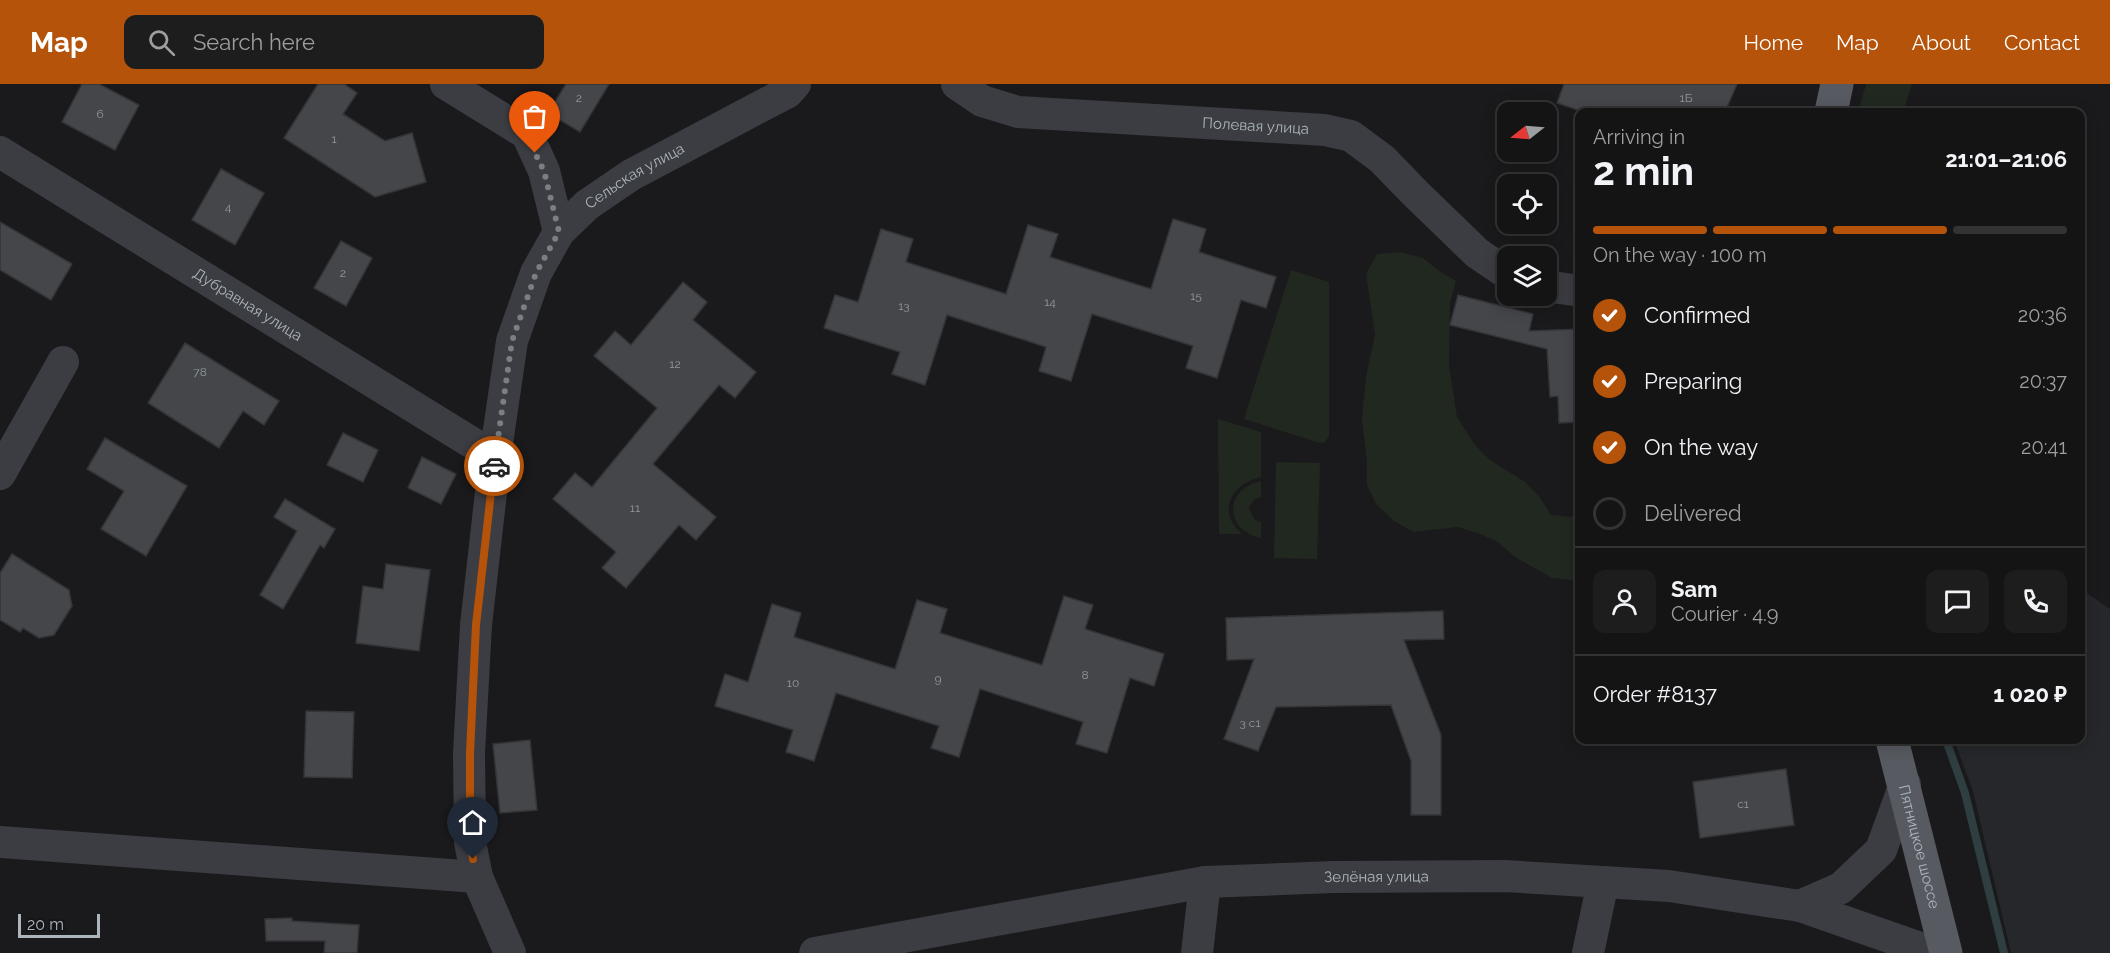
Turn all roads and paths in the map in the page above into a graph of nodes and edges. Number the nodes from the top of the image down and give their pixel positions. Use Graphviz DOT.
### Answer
graph roads {
  1 [pos="446,84"];
  2 [pos="795,84"];
  3 [pos="957,84"];
  4 [pos="1837,84"];
  5 [pos="1832,108"];
  6 [pos="0,152"];
  7 [pos="559,232"];
  8 [pos="1497,267"];
  9 [pos="1557,288"];
  10 [pos="1575,290"];
  11 [pos="63,362"];
  12 [pos="495,457"];
  13 [pos="0,474"];
  14 [pos="1893,744"];
  15 [pos="1905,784"];
  16 [pos="0,842"];
  17 [pos="477,877"];
  18 [pos="1205,882"];
  19 [pos="1603,882"];
  20 [pos="1800,906"];
  21 [pos="510,953"];
  22 [pos="815,953"];
  23 [pos="1197,953"];
  24 [pos="1588,953"];
  25 [pos="1935,953"];
  26 [pos="1946,953"];
  1 -- 7 [label="street"];
  2 -- 7 [label="street, Сельская улица"];
  3 -- 8 [label="street, Полевая улица"];
  4 -- 5 [label="main road"];
  6 -- 12 [label="street, Дубравная улица"];
  7 -- 12 [label="street, Сельская улица"];
  9 -- 10 [label="street"];
  11 -- 13 [label="street"];
  12 -- 17 [label="street, Сельская улица"];
  14 -- 15 [label="main road, Пятницкое шоссе"];
  15 -- 20 [label="street"];
  15 -- 26 [label="main road, Пятницкое шоссе"];
  16 -- 17 [label="street"];
  17 -- 21 [label="street, Сельская улица"];
  18 -- 19 [label="street, Зелёная улица"];
  18 -- 22 [label="street, Зелёная улица"];
  18 -- 23 [label="street"];
  19 -- 20 [label="street, Зелёная улица"];
  19 -- 24 [label="street"];
  20 -- 25 [label="street, Зелёная улица"];
}
